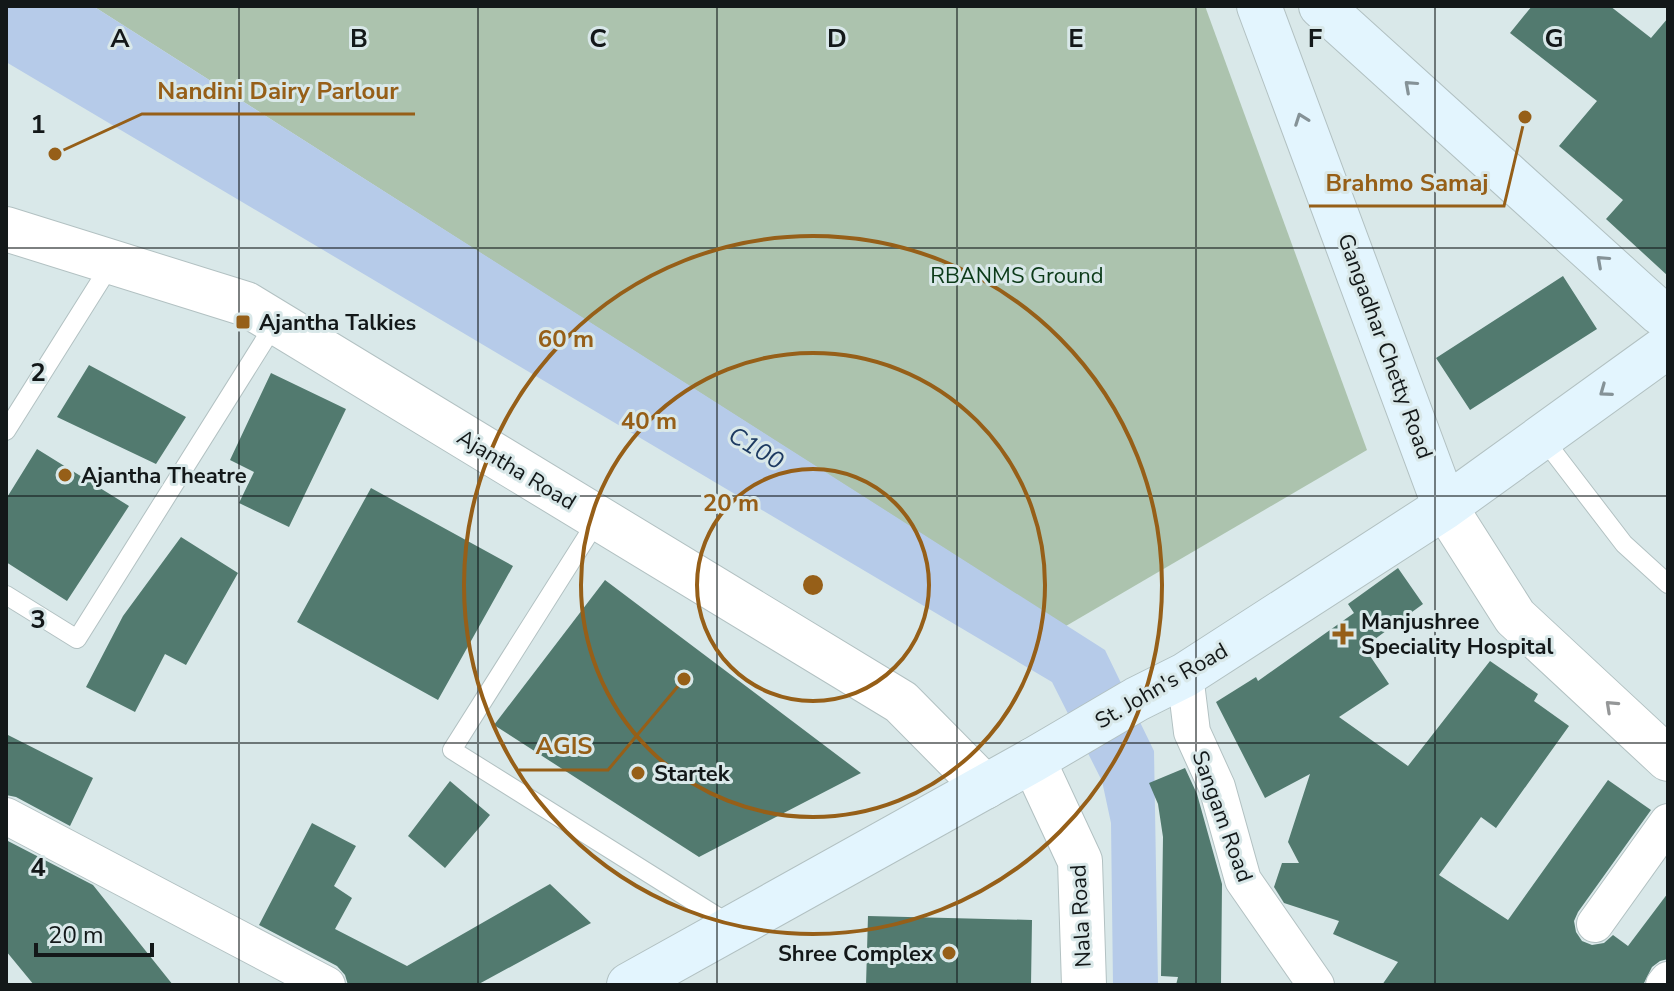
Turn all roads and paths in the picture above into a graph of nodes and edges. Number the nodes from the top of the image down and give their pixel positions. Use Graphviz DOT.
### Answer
graph roads {
  1 [pos="1259,6"];
  2 [pos="1321,6"];
  3 [pos="6,229"];
  4 [pos="111,264"];
  5 [pos="1668,315"];
  6 [pos="276,322"];
  7 [pos="1668,346"];
  8 [pos="6,431"];
  9 [pos="1542,437"];
  10 [pos="1445,507"];
  11 [pos="598,519"];
  12 [pos="1668,584"];
  13 [pos="6,595"];
  14 [pos="1185,675"];
  15 [pos="1046,752"];
  16 [pos="1668,759"];
  17 [pos="985,787"];
  18 [pos="6,816"];
  19 [pos="1668,822"];
  20 [pos="1595,924"];
  21 [pos="733,927"];
  22 [pos="1668,980"];
  23 [pos="327,985"];
  24 [pos="629,985"];
  25 [pos="1084,985"];
  26 [pos="1316,985"];
  27 [pos="1664,985"];
  10 -- 1 [label="main road, Gangadhar Chetty Road, one-way"];
  5 -- 2 [label="main road, one-way"];
  3 -- 4 [label="street, Ajantha Road"];
  4 -- 6 [label="street, Ajantha Road"];
  4 -- 8 [label="lane"];
  6 -- 11 [label="street, Ajantha Road"];
  6 -- 13 [label="lane"];
  7 -- 9 [label="main road, St. John's Road, one-way"];
  9 -- 10 [label="main road, St. John's Road"];
  9 -- 12 [label="lane"];
  10 -- 14 [label="main road, St. John's Road"];
  16 -- 10 [label="street, one-way"];
  11 -- 17 [label="street, Ajantha Road"];
  11 -- 21 [label="lane"];
  14 -- 15 [label="main road, St. John's Road"];
  14 -- 26 [label="street, Sangam Road"];
  15 -- 17 [label="main road, St. John's Road"];
  15 -- 25 [label="street, Nala Road"];
  17 -- 21 [label="main road, St. John's Road"];
  18 -- 23 [label="street"];
  19 -- 20 [label="street"];
  21 -- 24 [label="main road, St. John's Road"];
  22 -- 27 [label="street"];
}
